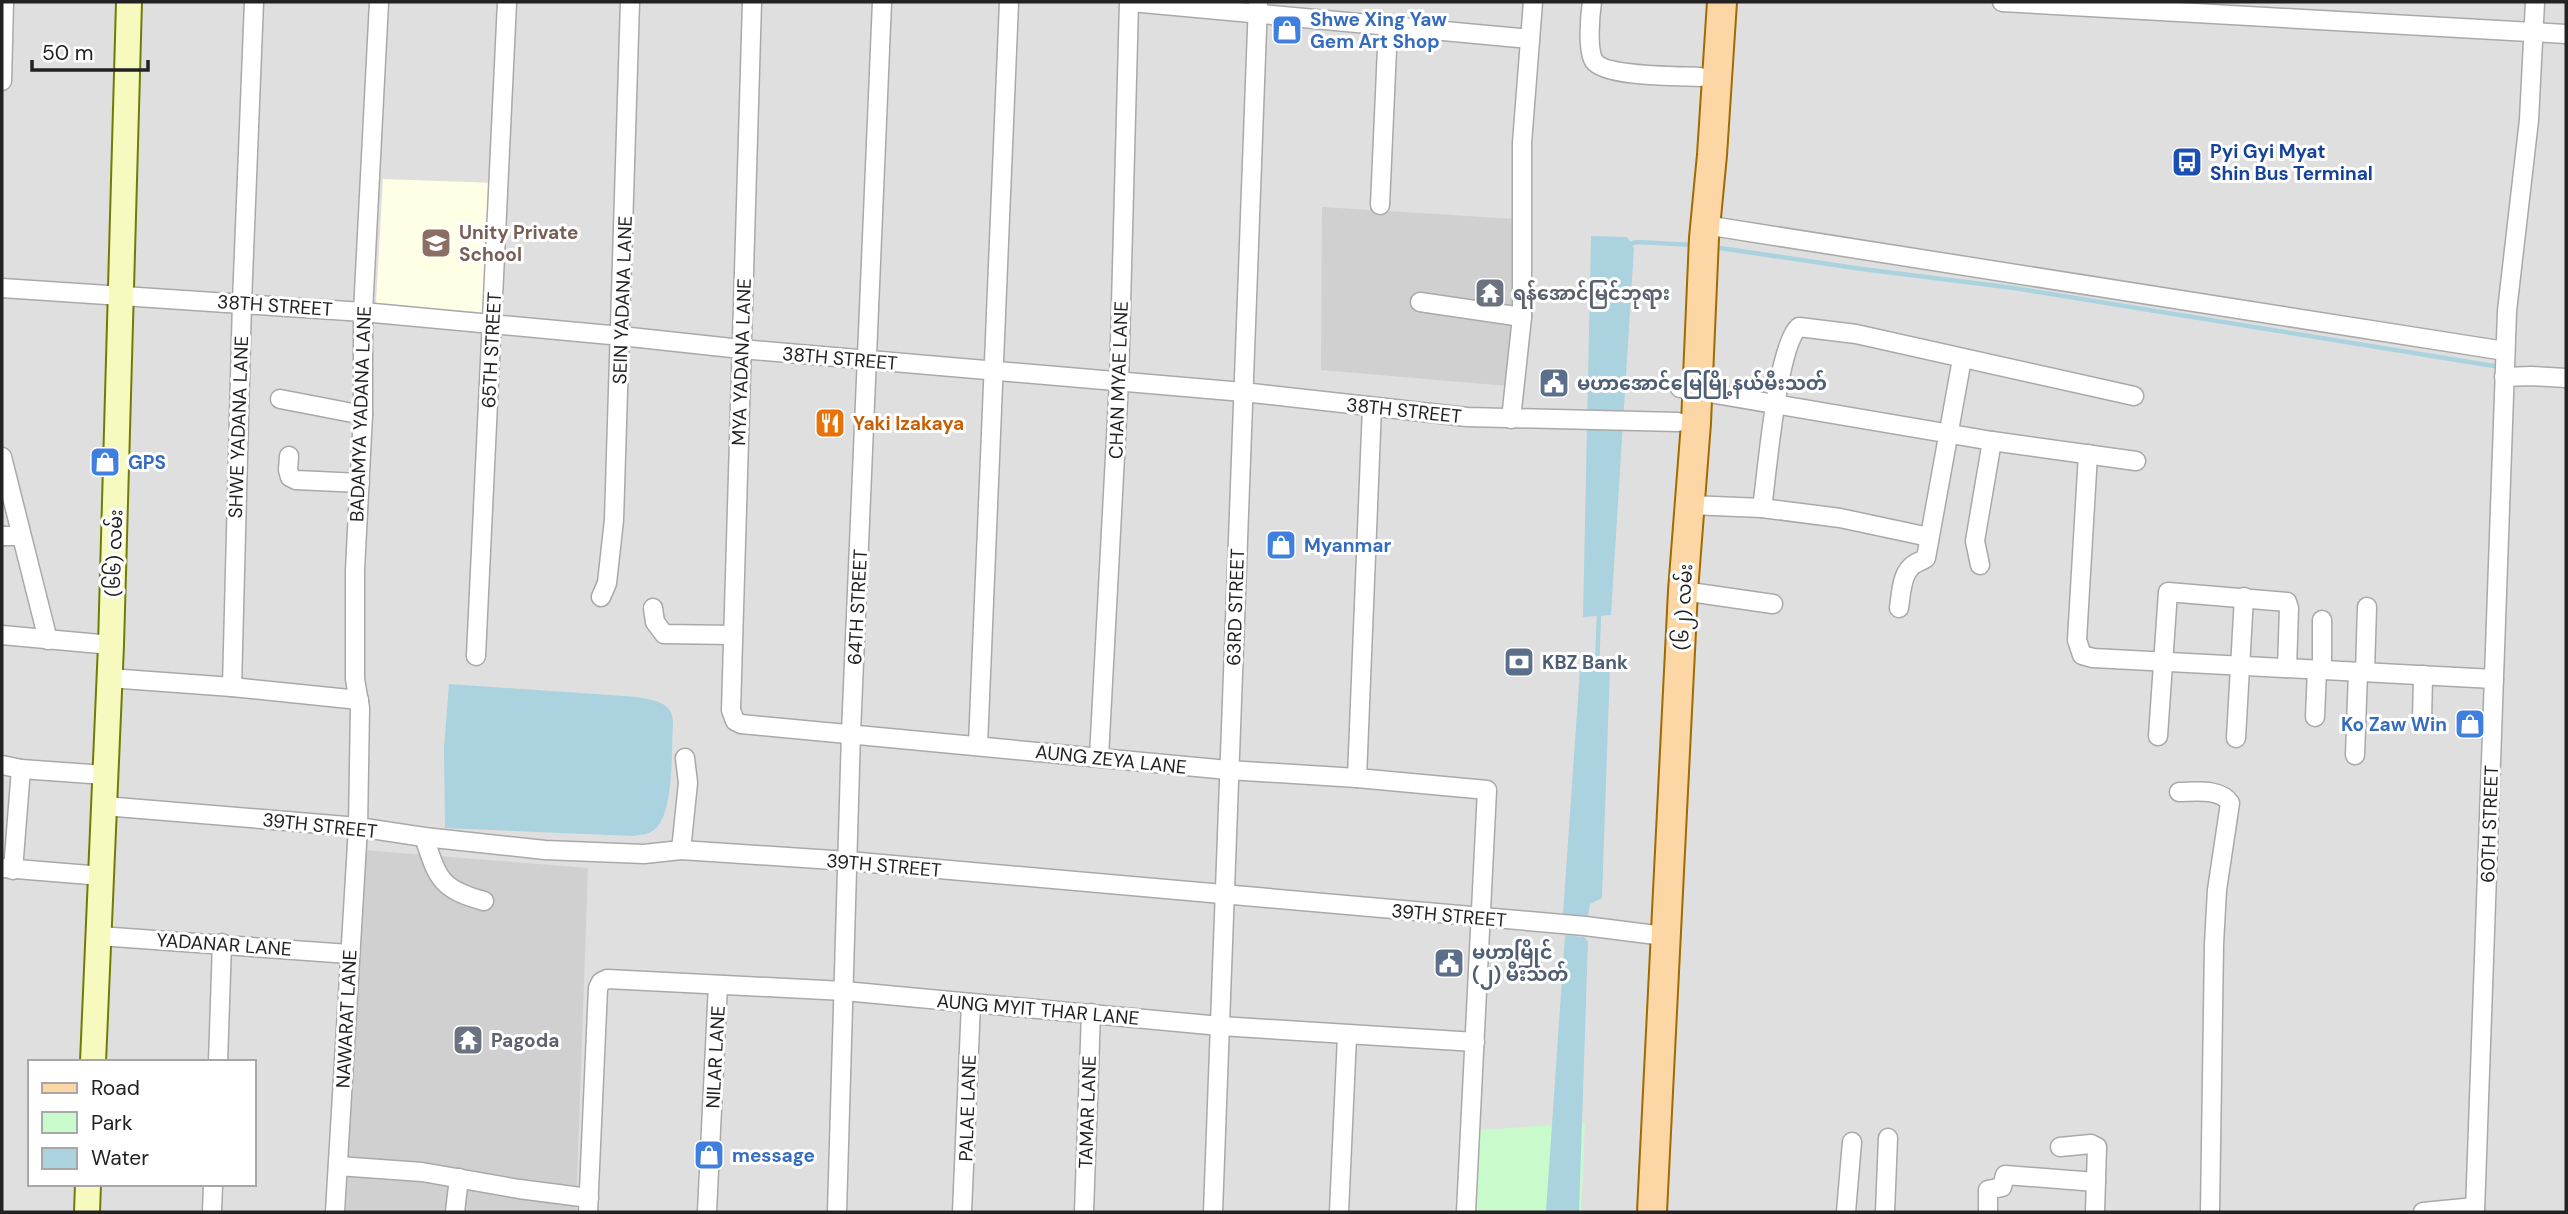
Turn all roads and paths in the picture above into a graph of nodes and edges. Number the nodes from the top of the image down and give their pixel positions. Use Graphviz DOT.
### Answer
graph roads {
  1 [pos="4,2"];
  2 [pos="129,2"];
  3 [pos="254,2"];
  4 [pos="379,2"];
  5 [pos="507,2"];
  6 [pos="630,2"];
  7 [pos="752,2"];
  8 [pos="882,2"];
  9 [pos="1009,2"];
  10 [pos="1130,2"];
  11 [pos="1534,2"];
  12 [pos="1592,2"];
  13 [pos="1704,2"];
  14 [pos="1722,2"];
  15 [pos="2002,2"];
  16 [pos="2535,2"];
  17 [pos="1258,8"];
  18 [pos="1388,26"];
  19 [pos="2532,32"];
  20 [pos="2566,34"];
  21 [pos="1530,39"];
  22 [pos="1700,77"];
  23 [pos="2,81"];
  24 [pos="1380,205"];
  25 [pos="1698,240"];
  26 [pos="2,288"];
  27 [pos="121,294"];
  28 [pos="242,302"];
  29 [pos="1420,302"];
  30 [pos="363,312"];
  31 [pos="1522,317"];
  32 [pos="492,325"];
  33 [pos="621,336"];
  34 [pos="741,349"];
  35 [pos="1962,359"];
  36 [pos="868,360"];
  37 [pos="2504,365"];
  38 [pos="993,372"];
  39 [pos="2566,378"];
  40 [pos="1119,381"];
  41 [pos="1688,389"];
  42 [pos="1243,392"];
  43 [pos="2134,396"];
  44 [pos="280,399"];
  45 [pos="1776,403"];
  46 [pos="1373,407"];
  47 [pos="363,415"];
  48 [pos="1511,419"];
  49 [pos="1678,422"];
  50 [pos="1947,433"];
  51 [pos="1992,441"];
  52 [pos="2088,454"];
  53 [pos="289,456"];
  54 [pos="2,457"];
  55 [pos="2136,461"];
  56 [pos="5,477"];
  57 [pos="360,483"];
  58 [pos="1690,505"];
  59 [pos="1762,508"];
  60 [pos="2,536"];
  61 [pos="21,536"];
  62 [pos="1929,537"];
  63 [pos="1980,565"];
  64 [pos="1683,591"];
  65 [pos="601,597"];
  66 [pos="2244,597"];
  67 [pos="1773,604"];
  68 [pos="2367,607"];
  69 [pos="653,608"];
  70 [pos="1899,608"];
  71 [pos="2322,620"];
  72 [pos="2,635"];
  73 [pos="733,635"];
  74 [pos="48,640"];
  75 [pos="111,645"];
  76 [pos="476,656"];
  77 [pos="2165,663"];
  78 [pos="2241,667"];
  79 [pos="2287,668"];
  80 [pos="2320,669"];
  81 [pos="2362,672"];
  82 [pos="2423,675"];
  83 [pos="109,678"];
  84 [pos="2494,679"];
  85 [pos="232,687"];
  86 [pos="359,700"];
  87 [pos="2315,718"];
  88 [pos="736,721"];
  89 [pos="2422,722"];
  90 [pos="851,733"];
  91 [pos="2158,736"];
  92 [pos="2236,738"];
  93 [pos="978,745"];
  94 [pos="2355,755"];
  95 [pos="1099,757"];
  96 [pos="685,758"];
  97 [pos="2,765"];
  98 [pos="21,769"];
  99 [pos="1228,771"];
  100 [pos="105,775"];
  101 [pos="1357,778"];
  102 [pos="2179,792"];
  103 [pos="104,806"];
  104 [pos="358,827"];
  105 [pos="424,837"];
  106 [pos="681,850"];
  107 [pos="848,861"];
  108 [pos="7,869"];
  109 [pos="102,876"];
  110 [pos="1226,894"];
  111 [pos="484,901"];
  112 [pos="1480,919"];
  113 [pos="1657,935"];
  114 [pos="99,936"];
  115 [pos="222,943"];
  116 [pos="349,954"];
  117 [pos="718,985"];
  118 [pos="844,990"];
  119 [pos="971,1003"];
  120 [pos="1091,1013"];
  121 [pos="1220,1027"];
  122 [pos="1347,1036"];
  123 [pos="1475,1042"];
  124 [pos="93,1060"];
  125 [pos="218,1060"];
  126 [pos="1888,1138"];
  127 [pos="1852,1142"];
  128 [pos="2060,1147"];
  129 [pos="338,1166"];
  130 [pos="459,1178"];
  131 [pos="2096,1182"];
  132 [pos="88,1186"];
  133 [pos="214,1186"];
  134 [pos="546,1194"];
  135 [pos="589,1205"];
  136 [pos="2475,1209"];
  137 [pos="87,1212"];
  138 [pos="212,1212"];
  139 [pos="335,1212"];
  140 [pos="455,1212"];
  141 [pos="544,1212"];
  142 [pos="707,1212"];
  143 [pos="837,1212"];
  144 [pos="962,1212"];
  145 [pos="1084,1212"];
  146 [pos="1213,1212"];
  147 [pos="1339,1212"];
  148 [pos="1466,1212"];
  149 [pos="1635,1212"];
  150 [pos="1652,1212"];
  151 [pos="1846,1212"];
  152 [pos="1885,1212"];
  153 [pos="1988,1212"];
  154 [pos="2095,1212"];
  155 [pos="2210,1212"];
  156 [pos="2423,1212"];
  1 -- 23 [label="street"];
  2 -- 27 [label="street, (၆၆) လမ်း"];
  3 -- 28 [label="street, SHWE YADANA LANE"];
  4 -- 30 [label="street, BADAMYA YADANA LANE"];
  5 -- 32 [label="street, 65TH STREET"];
  6 -- 33 [label="street, SEIN YADANA LANE"];
  7 -- 34 [label="street, MYA YADANA LANE"];
  8 -- 36 [label="street, 64TH STREET"];
  9 -- 38 [label="street"];
  10 -- 17 [label="street"];
  10 -- 40 [label="street, CHAN MYAE LANE"];
  11 -- 21 [label="street"];
  12 -- 22 [label="street"];
  13 -- 22 [label="main road, (၆၂) လမ်း"];
  14 -- 25 [label="main road, (၆၂) လမ်း"];
  15 -- 19 [label="street"];
  16 -- 19 [label="street, 60TH STREET"];
  17 -- 18 [label="street"];
  17 -- 42 [label="street, 63RD STREET"];
  18 -- 21 [label="street"];
  18 -- 24 [label="street"];
  19 -- 20 [label="street"];
  19 -- 37 [label="street, 60TH STREET"];
  21 -- 31 [label="street"];
  22 -- 25 [label="main road, (၆၂) လမ်း"];
  25 -- 37 [label="street"];
  25 -- 41 [label="main road, (၆၂) လမ်း"];
  26 -- 27 [label="street, 38TH STREET"];
  27 -- 28 [label="street, 38TH STREET"];
  27 -- 75 [label="street, (၆၆) လမ်း"];
  28 -- 30 [label="street, 38TH STREET"];
  28 -- 85 [label="street, SHWE YADANA LANE"];
  29 -- 31 [label="street"];
  30 -- 32 [label="street, 38TH STREET"];
  30 -- 47 [label="street, BADAMYA YADANA LANE"];
  31 -- 48 [label="street"];
  32 -- 33 [label="street, 38TH STREET"];
  32 -- 76 [label="street, 65TH STREET"];
  33 -- 34 [label="street, 38TH STREET"];
  33 -- 65 [label="street, SEIN YADANA LANE"];
  34 -- 36 [label="street, 38TH STREET"];
  34 -- 73 [label="street, MYA YADANA LANE"];
  35 -- 43 [label="street"];
  35 -- 45 [label="street"];
  35 -- 50 [label="street"];
  36 -- 38 [label="street, 38TH STREET"];
  36 -- 90 [label="street, 64TH STREET"];
  37 -- 39 [label="street"];
  37 -- 84 [label="street, 60TH STREET"];
  38 -- 40 [label="street, 38TH STREET"];
  38 -- 93 [label="street"];
  40 -- 42 [label="street, 38TH STREET"];
  40 -- 95 [label="street, CHAN MYAE LANE"];
  41 -- 45 [label="street"];
  41 -- 49 [label="main road, (၆၂) လမ်း"];
  41 -- 58 [label="main road, (၆၂) လမ်း"];
  42 -- 46 [label="street, 38TH STREET"];
  42 -- 99 [label="street, 63RD STREET"];
  44 -- 47 [label="street"];
  45 -- 50 [label="street"];
  45 -- 59 [label="street"];
  46 -- 48 [label="street, 38TH STREET"];
  46 -- 101 [label="street"];
  47 -- 57 [label="street, BADAMYA YADANA LANE"];
  48 -- 49 [label="street, 38TH STREET"];
  49 -- 113 [label="main road, (၆၂) လမ်း"];
  50 -- 51 [label="street"];
  50 -- 62 [label="street"];
  51 -- 52 [label="street"];
  51 -- 63 [label="street"];
  52 -- 55 [label="street"];
  52 -- 77 [label="street"];
  53 -- 57 [label="street"];
  54 -- 56 [label="street"];
  56 -- 61 [label="street"];
  57 -- 86 [label="street, BADAMYA YADANA LANE"];
  58 -- 59 [label="street"];
  58 -- 64 [label="main road, (၆၂) လမ်း"];
  59 -- 62 [label="street"];
  60 -- 61 [label="street"];
  61 -- 74 [label="street"];
  62 -- 70 [label="street"];
  64 -- 67 [label="street"];
  64 -- 113 [label="main road, (၆၂) လမ်း"];
  66 -- 77 [label="street"];
  66 -- 78 [label="street"];
  66 -- 79 [label="street"];
  68 -- 81 [label="street"];
  69 -- 73 [label="street"];
  71 -- 80 [label="street"];
  72 -- 74 [label="street"];
  73 -- 88 [label="street, MYA YADANA LANE"];
  74 -- 75 [label="street"];
  75 -- 83 [label="street, (၆၆) လမ်း"];
  77 -- 78 [label="street"];
  77 -- 91 [label="street"];
  78 -- 79 [label="street"];
  78 -- 92 [label="street"];
  79 -- 80 [label="street"];
  80 -- 81 [label="street"];
  80 -- 87 [label="street"];
  81 -- 82 [label="street"];
  81 -- 94 [label="street"];
  82 -- 84 [label="street"];
  82 -- 89 [label="street"];
  83 -- 85 [label="street"];
  83 -- 100 [label="street, (၆၆) လမ်း"];
  84 -- 136 [label="street, 60TH STREET"];
  85 -- 86 [label="street"];
  86 -- 104 [label="street, BADAMYA YADANA LANE"];
  88 -- 90 [label="street, AUNG ZEYA LANE"];
  90 -- 93 [label="street, AUNG ZEYA LANE"];
  90 -- 107 [label="street, 64TH STREET"];
  93 -- 95 [label="street, AUNG ZEYA LANE"];
  95 -- 99 [label="street, AUNG ZEYA LANE"];
  96 -- 106 [label="street"];
  97 -- 98 [label="street"];
  98 -- 100 [label="street"];
  98 -- 108 [label="street"];
  99 -- 101 [label="street, AUNG ZEYA LANE"];
  99 -- 110 [label="street, 63RD STREET"];
  100 -- 103 [label="street, (၆၆) လမ်း"];
  101 -- 112 [label="street, AUNG ZEYA LANE"];
  102 -- 155 [label="street"];
  103 -- 104 [label="street, 39TH STREET"];
  103 -- 109 [label="street, (၆၆) လမ်း"];
  104 -- 105 [label="street, 39TH STREET"];
  104 -- 116 [label="street, NAWARAT LANE"];
  105 -- 106 [label="street, 39TH STREET"];
  105 -- 111 [label="street"];
  106 -- 107 [label="street, 39TH STREET"];
  107 -- 110 [label="street, 39TH STREET"];
  107 -- 118 [label="street, 64TH STREET"];
  108 -- 109 [label="street"];
  109 -- 114 [label="street, (၆၆) လမ်း"];
  110 -- 112 [label="street, 39TH STREET"];
  110 -- 121 [label="street, 63RD STREET"];
  112 -- 113 [label="street, 39TH STREET"];
  112 -- 123 [label="street"];
  113 -- 149 [label="main road, (၆၂) လမ်း"];
  113 -- 150 [label="main road, (၆၂) လမ်း"];
  114 -- 115 [label="street, YADANAR LANE"];
  114 -- 124 [label="street, (၆၆) လမ်း"];
  115 -- 116 [label="street, YADANAR LANE"];
  115 -- 125 [label="street"];
  116 -- 129 [label="street, NAWARAT LANE"];
  117 -- 118 [label="street, AUNG MYIT THAR LANE"];
  117 -- 135 [label="street, AUNG MYIT THAR LANE"];
  117 -- 142 [label="street, NILAR LANE"];
  118 -- 119 [label="street, AUNG MYIT THAR LANE"];
  118 -- 143 [label="street, 64TH STREET"];
  119 -- 120 [label="street, AUNG MYIT THAR LANE"];
  119 -- 144 [label="street, PALAE LANE"];
  120 -- 121 [label="street, AUNG MYIT THAR LANE"];
  120 -- 145 [label="street, TAMAR LANE"];
  121 -- 122 [label="street, AUNG MYIT THAR LANE"];
  121 -- 146 [label="street, 63RD STREET"];
  122 -- 123 [label="street, AUNG MYIT THAR LANE"];
  122 -- 147 [label="street"];
  123 -- 148 [label="street"];
  126 -- 152 [label="street"];
  127 -- 151 [label="street"];
  128 -- 131 [label="street"];
  129 -- 130 [label="street"];
  129 -- 139 [label="street, NAWARAT LANE"];
  130 -- 134 [label="street"];
  130 -- 140 [label="street"];
  131 -- 153 [label="street"];
  131 -- 154 [label="street"];
  132 -- 137 [label="street"];
  133 -- 138 [label="street"];
  134 -- 135 [label="street"];
  134 -- 141 [label="street"];
  136 -- 156 [label="street"];
}
